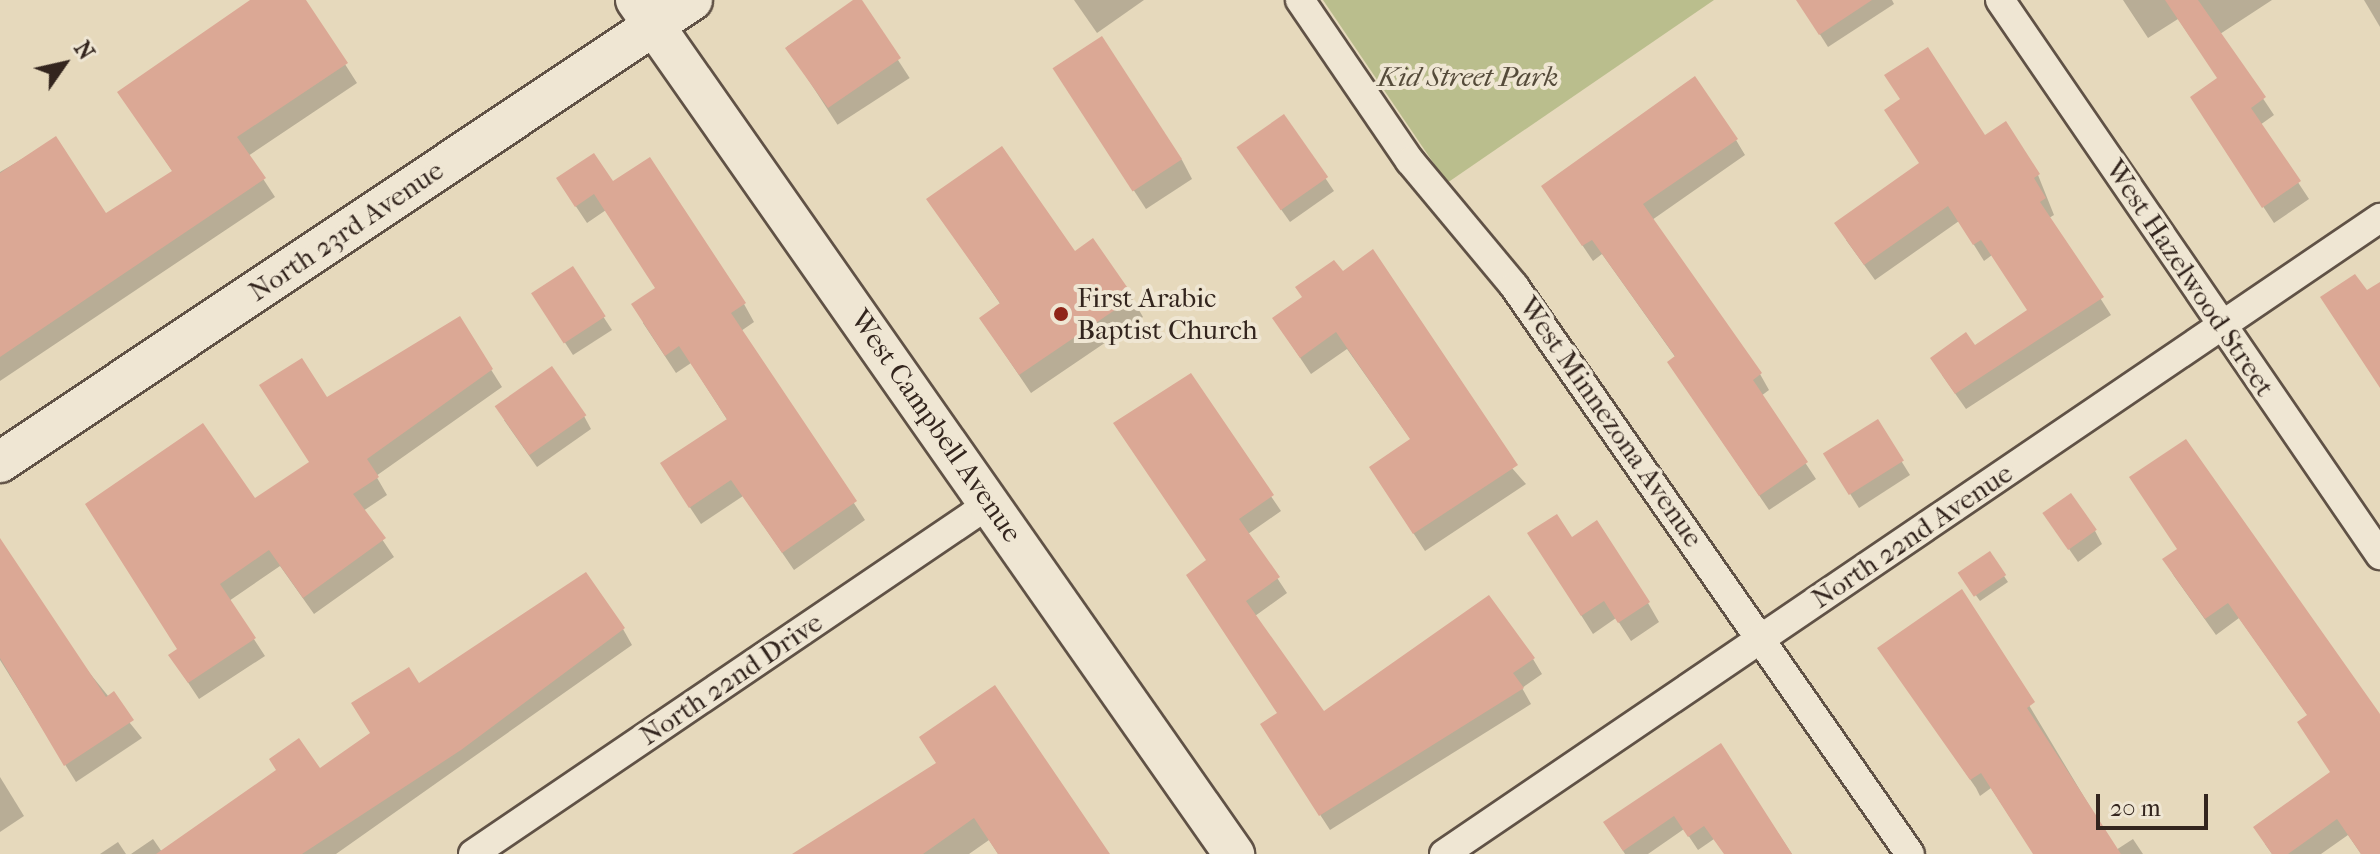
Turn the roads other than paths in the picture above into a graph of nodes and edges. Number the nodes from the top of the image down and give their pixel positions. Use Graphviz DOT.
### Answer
graph roads {
  1 [pos="692,0"];
  2 [pos="1300,0"];
  3 [pos="2000,0"];
  4 [pos="645,13"];
  5 [pos="2380,218"];
  6 [pos="2222,325"];
  7 [pos="0,462"];
  8 [pos="989,504"];
  9 [pos="2380,555"];
  10 [pos="1763,637"];
  11 [pos="473,854"];
  12 [pos="1234,854"];
  13 [pos="1444,854"];
  14 [pos="1910,854"];
  1 -- 4 [label="street, North 23rd Avenue"];
  2 -- 10 [label="street, West Minnezona Avenue"];
  3 -- 6 [label="street, West Hazelwood Street"];
  4 -- 7 [label="street, North 23rd Avenue"];
  4 -- 8 [label="street, West Campbell Avenue"];
  5 -- 6 [label="street, North 22nd Avenue"];
  6 -- 9 [label="street, West Hazelwood Street"];
  6 -- 10 [label="street, North 22nd Avenue"];
  8 -- 11 [label="street, North 22nd Drive"];
  8 -- 12 [label="street, West Campbell Avenue"];
  10 -- 13 [label="street, North 22nd Avenue"];
  10 -- 14 [label="street, West Minnezona Avenue"];
}
